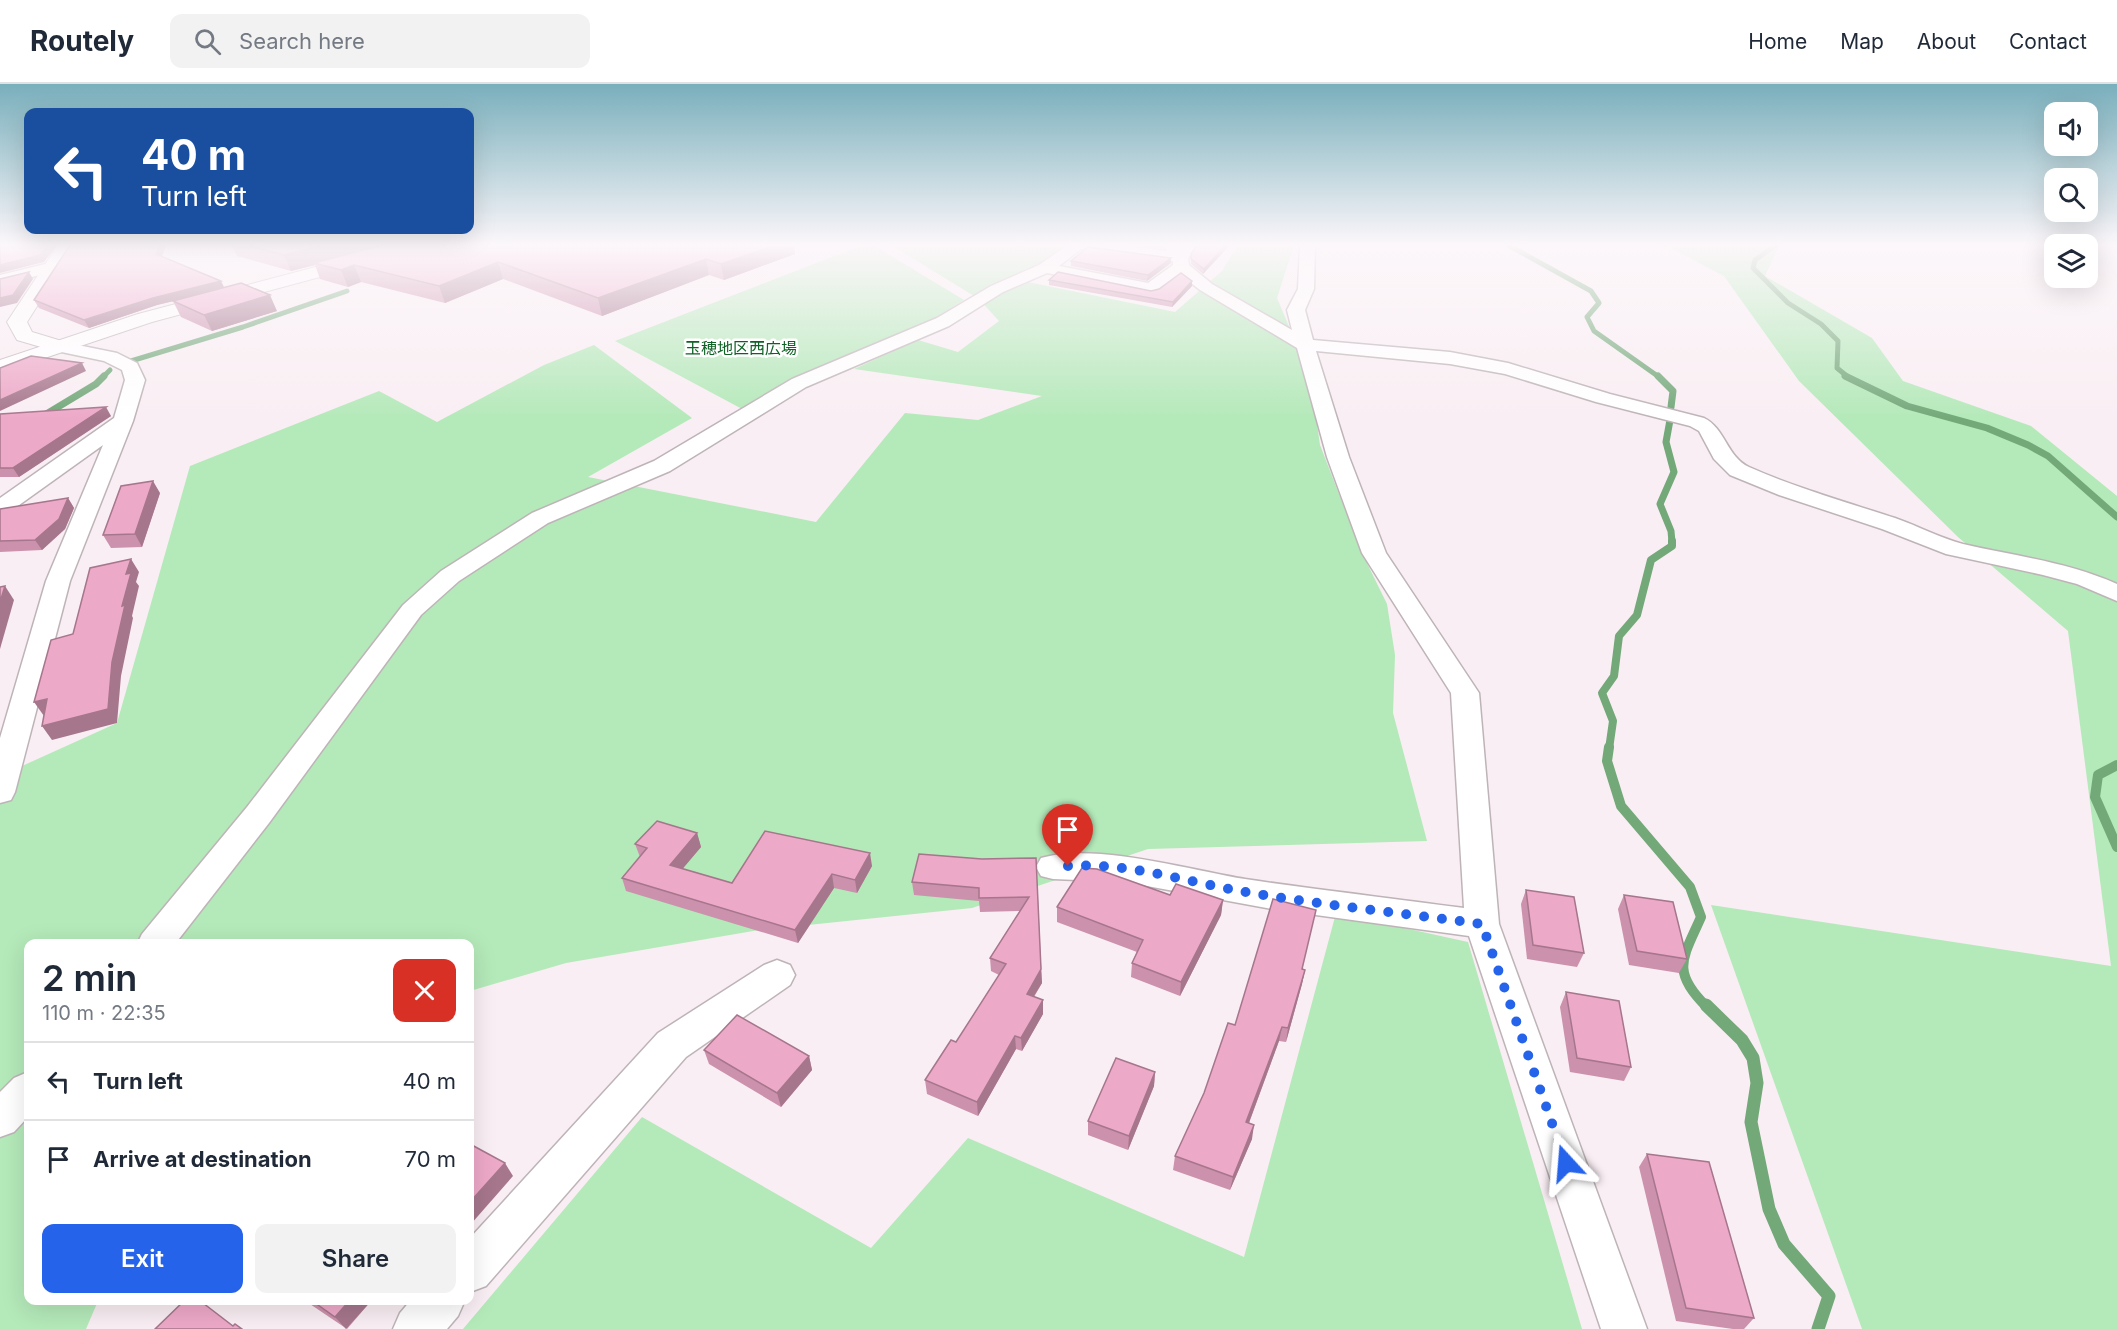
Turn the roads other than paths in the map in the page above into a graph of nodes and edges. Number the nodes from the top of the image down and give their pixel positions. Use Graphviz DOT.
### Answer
graph roads {
  1 [pos="26,303"];
  2 [pos="199,303"];
  3 [pos="974,303"];
  4 [pos="1233,303"];
  5 [pos="1299,303"];
  6 [pos="1305,345"];
  7 [pos="58,346"];
  8 [pos="0,367"];
  9 [pos="123,421"];
  10 [pos="0,508"];
  11 [pos="2117,592"];
  12 [pos="0,792"];
  13 [pos="1053,867"];
  14 [pos="1482,924"];
  15 [pos="158,939"];
  16 [pos="777,975"];
  17 [pos="24,1094"];
  18 [pos="0,1119"];
  19 [pos="474,1266"];
  20 [pos="438,1305"];
  21 [pos="416,1329"];
  22 [pos="1623,1329"];
  1 -- 7 [label="main road"];
  2 -- 7 [label="main road"];
  3 -- 15 [label="street"];
  4 -- 6 [label="street"];
  5 -- 6 [label="street"];
  6 -- 11 [label="street"];
  6 -- 14 [label="street"];
  7 -- 8 [label="main road"];
  7 -- 9 [label="street"];
  9 -- 10 [label="street"];
  9 -- 12 [label="street"];
  13 -- 14 [label="street"];
  14 -- 22 [label="street"];
  16 -- 19 [label="street"];
  17 -- 18 [label="street"];
  20 -- 21 [label="street"];
}
